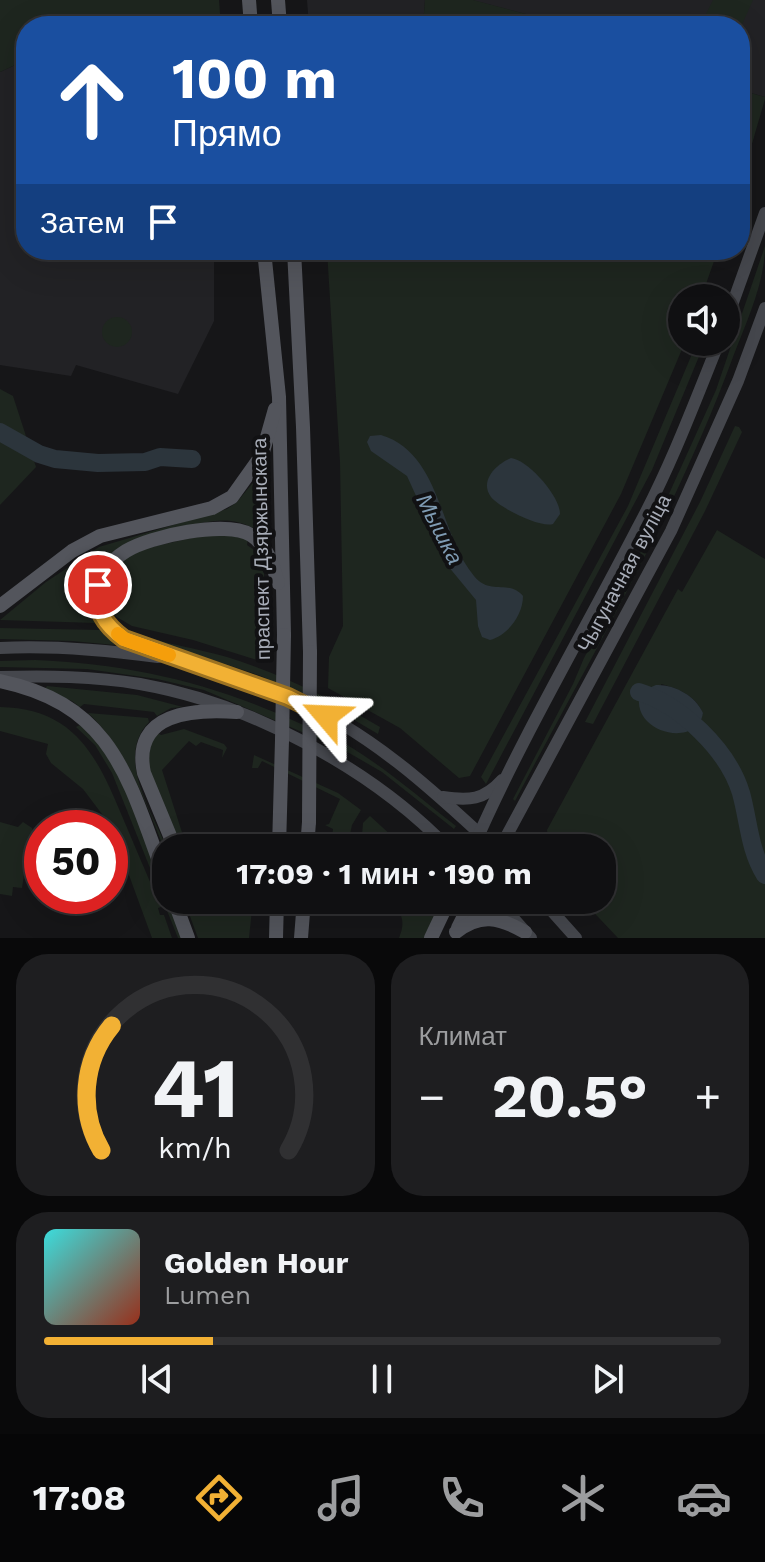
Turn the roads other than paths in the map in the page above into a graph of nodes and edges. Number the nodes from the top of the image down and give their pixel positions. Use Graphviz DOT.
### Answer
graph roads {
  1 [pos="765,213"];
  2 [pos="750,255"];
  3 [pos="265,260"];
  4 [pos="295,260"];
  5 [pos="748,260"];
  6 [pos="740,284"];
  7 [pos="765,308"];
  8 [pos="713,356"];
  9 [pos="279,397"];
  10 [pos="284,603"];
  11 [pos="0,606"];
  12 [pos="0,648"];
  13 [pos="184,660"];
  14 [pos="0,679"];
  15 [pos="237,712"];
  16 [pos="509,773"];
  17 [pos="440,796"];
  18 [pos="279,825"];
  19 [pos="480,833"];
  20 [pos="169,834"];
  21 [pos="276,834"];
  22 [pos="279,834"];
  23 [pos="308,834"];
  24 [pos="435,834"];
  25 [pos="506,834"];
  26 [pos="152,843"];
  27 [pos="179,914"];
  28 [pos="277,914"];
  29 [pos="303,914"];
  30 [pos="442,914"];
  31 [pos="465,914"];
  32 [pos="509,914"];
  33 [pos="555,914"];
  34 [pos="454,935"];
  35 [pos="528,935"];
  36 [pos="188,938"];
  37 [pos="276,938"];
  38 [pos="301,938"];
  39 [pos="431,938"];
  40 [pos="576,938"];
  1 -- 2 [label="main road"];
  3 -- 9 [label="main road, праспект Дзяржынскага"];
  4 -- 23 [label="main road, bridge"];
  5 -- 6 [label="main road"];
  7 -- 25 [label="main road, Чыгуначная вуліца"];
  8 -- 16 [label="main road, Чыгуначная вуліца"];
  9 -- 10 [label="main road, праспект Дзяржынскага"];
  9 -- 11 [label="main road"];
  10 -- 13 [label="main road"];
  10 -- 18 [label="main road, праспект Дзяржынскага, bridge"];
  12 -- 13 [label="main road"];
  13 -- 17 [label="main road"];
  14 -- 15 [label="main road"];
  14 -- 26 [label="main road"];
  15 -- 20 [label="main road"];
  15 -- 24 [label="main road"];
  16 -- 17 [label="main road"];
  16 -- 19 [label="main road, Чыгуначная вуліца"];
  17 -- 19 [label="main road"];
  18 -- 21 [label="main road"];
  18 -- 22 [label="main road, праспект Дзяржынскага"];
  27 -- 36 [label="main road"];
  28 -- 37 [label="main road"];
  29 -- 38 [label="main road"];
  30 -- 39 [label="main road"];
  31 -- 34 [label="main road"];
  32 -- 35 [label="main road"];
  33 -- 40 [label="main road"];
  34 -- 35 [label="main road"];
}
